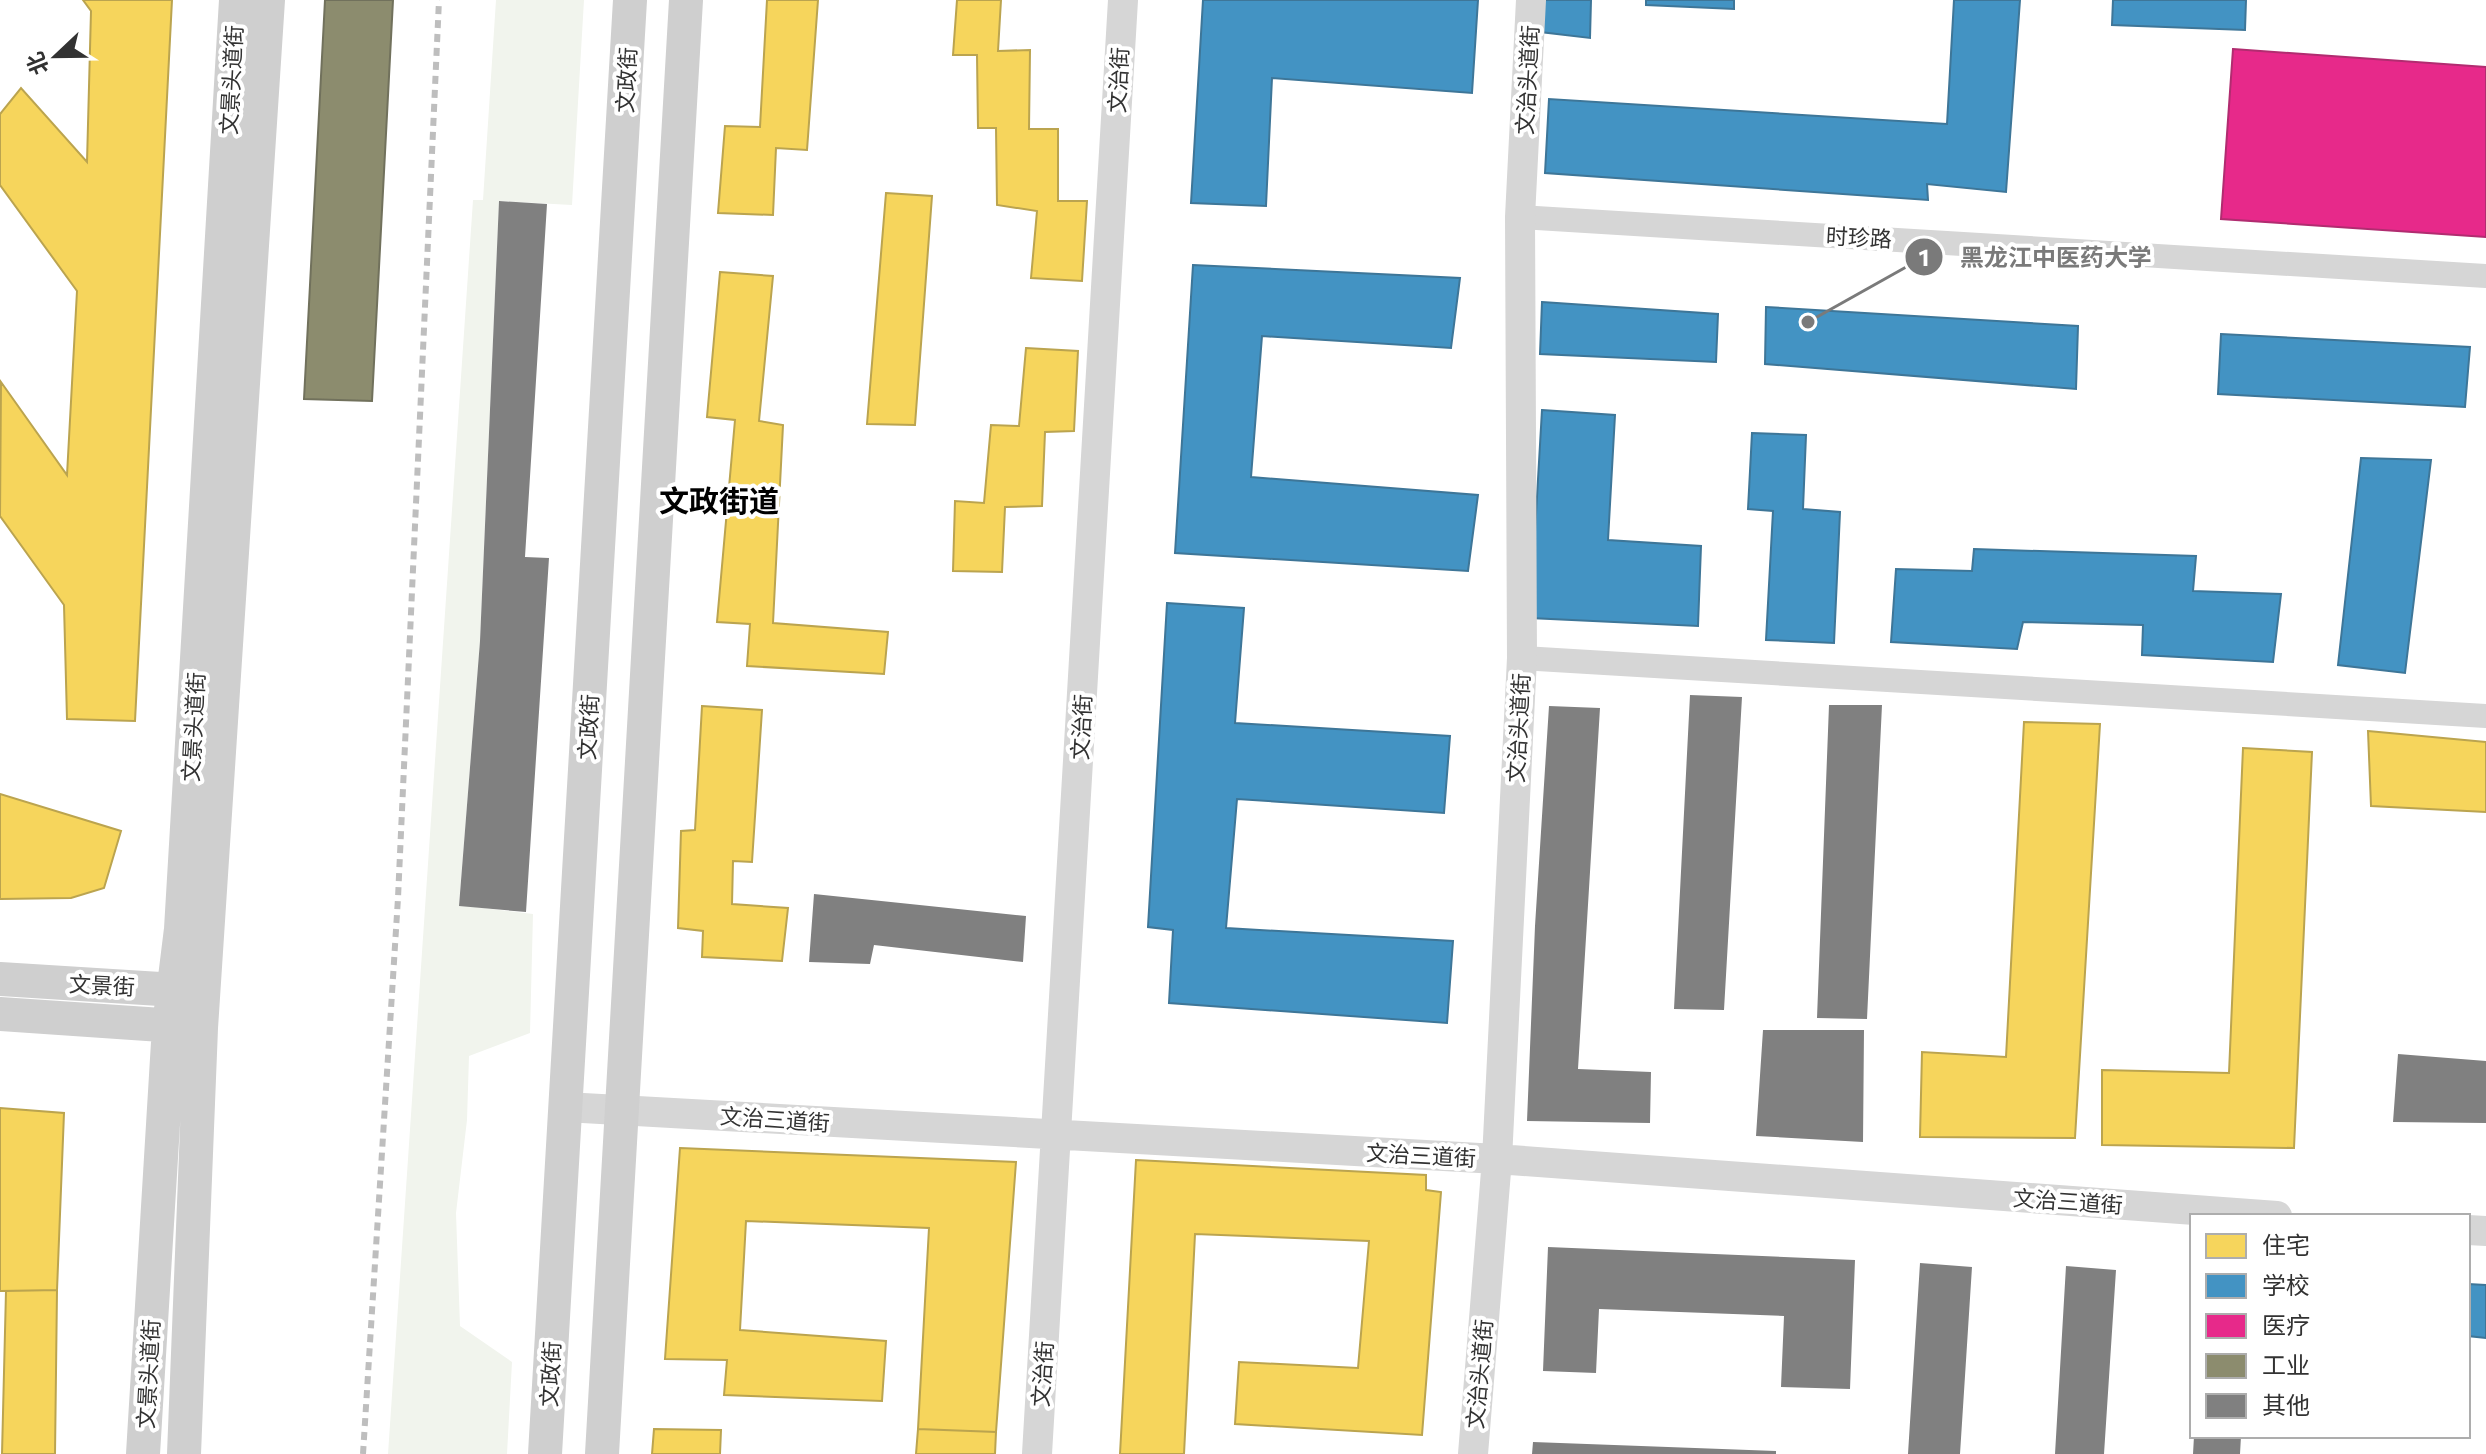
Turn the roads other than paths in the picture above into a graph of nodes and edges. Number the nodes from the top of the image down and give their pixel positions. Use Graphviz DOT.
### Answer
graph roads {
  1 [pos="236,0"];
  2 [pos="268,0"];
  3 [pos="630,0"];
  4 [pos="686,0"];
  5 [pos="1123,0"];
  6 [pos="1531,0"];
  7 [pos="1520,217"];
  8 [pos="2486,276"];
  9 [pos="1522,658"];
  10 [pos="2486,716"];
  11 [pos="0,979"];
  12 [pos="188,991"];
  13 [pos="0,1014"];
  14 [pos="185,1027"];
  15 [pos="565,1107"];
  16 [pos="624,1110"];
  17 [pos="1057,1136"];
  18 [pos="1497,1159"];
  19 [pos="2250,1214"];
  20 [pos="143,1454"];
  21 [pos="184,1454"];
  22 [pos="545,1454"];
  23 [pos="602,1454"];
  24 [pos="1037,1454"];
  25 [pos="1473,1454"];
  1 -- 12 [label="main road, 文景头道街"];
  2 -- 12 [label="main road, 文景头道街"];
  3 -- 15 [label="main road, 文政街"];
  4 -- 16 [label="main road"];
  5 -- 17 [label="street, 文治街"];
  6 -- 7 [label="street, 文治头道街"];
  7 -- 8 [label="street, 时珍路"];
  7 -- 9 [label="street, 文治头道街"];
  9 -- 10 [label="street"];
  9 -- 18 [label="street, 文治头道街"];
  11 -- 12 [label="main road, 文景街"];
  12 -- 14 [label="main road, 文景头道街"];
  13 -- 14 [label="main road, 文景街"];
  14 -- 20 [label="main road, 文景头道街"];
  14 -- 21 [label="main road, 文景头道街"];
  15 -- 16 [label="street, 文治三道街"];
  15 -- 22 [label="main road, 文政街"];
  16 -- 17 [label="street, 文治三道街"];
  16 -- 23 [label="main road"];
  17 -- 18 [label="street, 文治三道街"];
  17 -- 24 [label="street, 文治街"];
  18 -- 19 [label="street, 文治三道街"];
  18 -- 25 [label="street, 文治头道街"];
}
